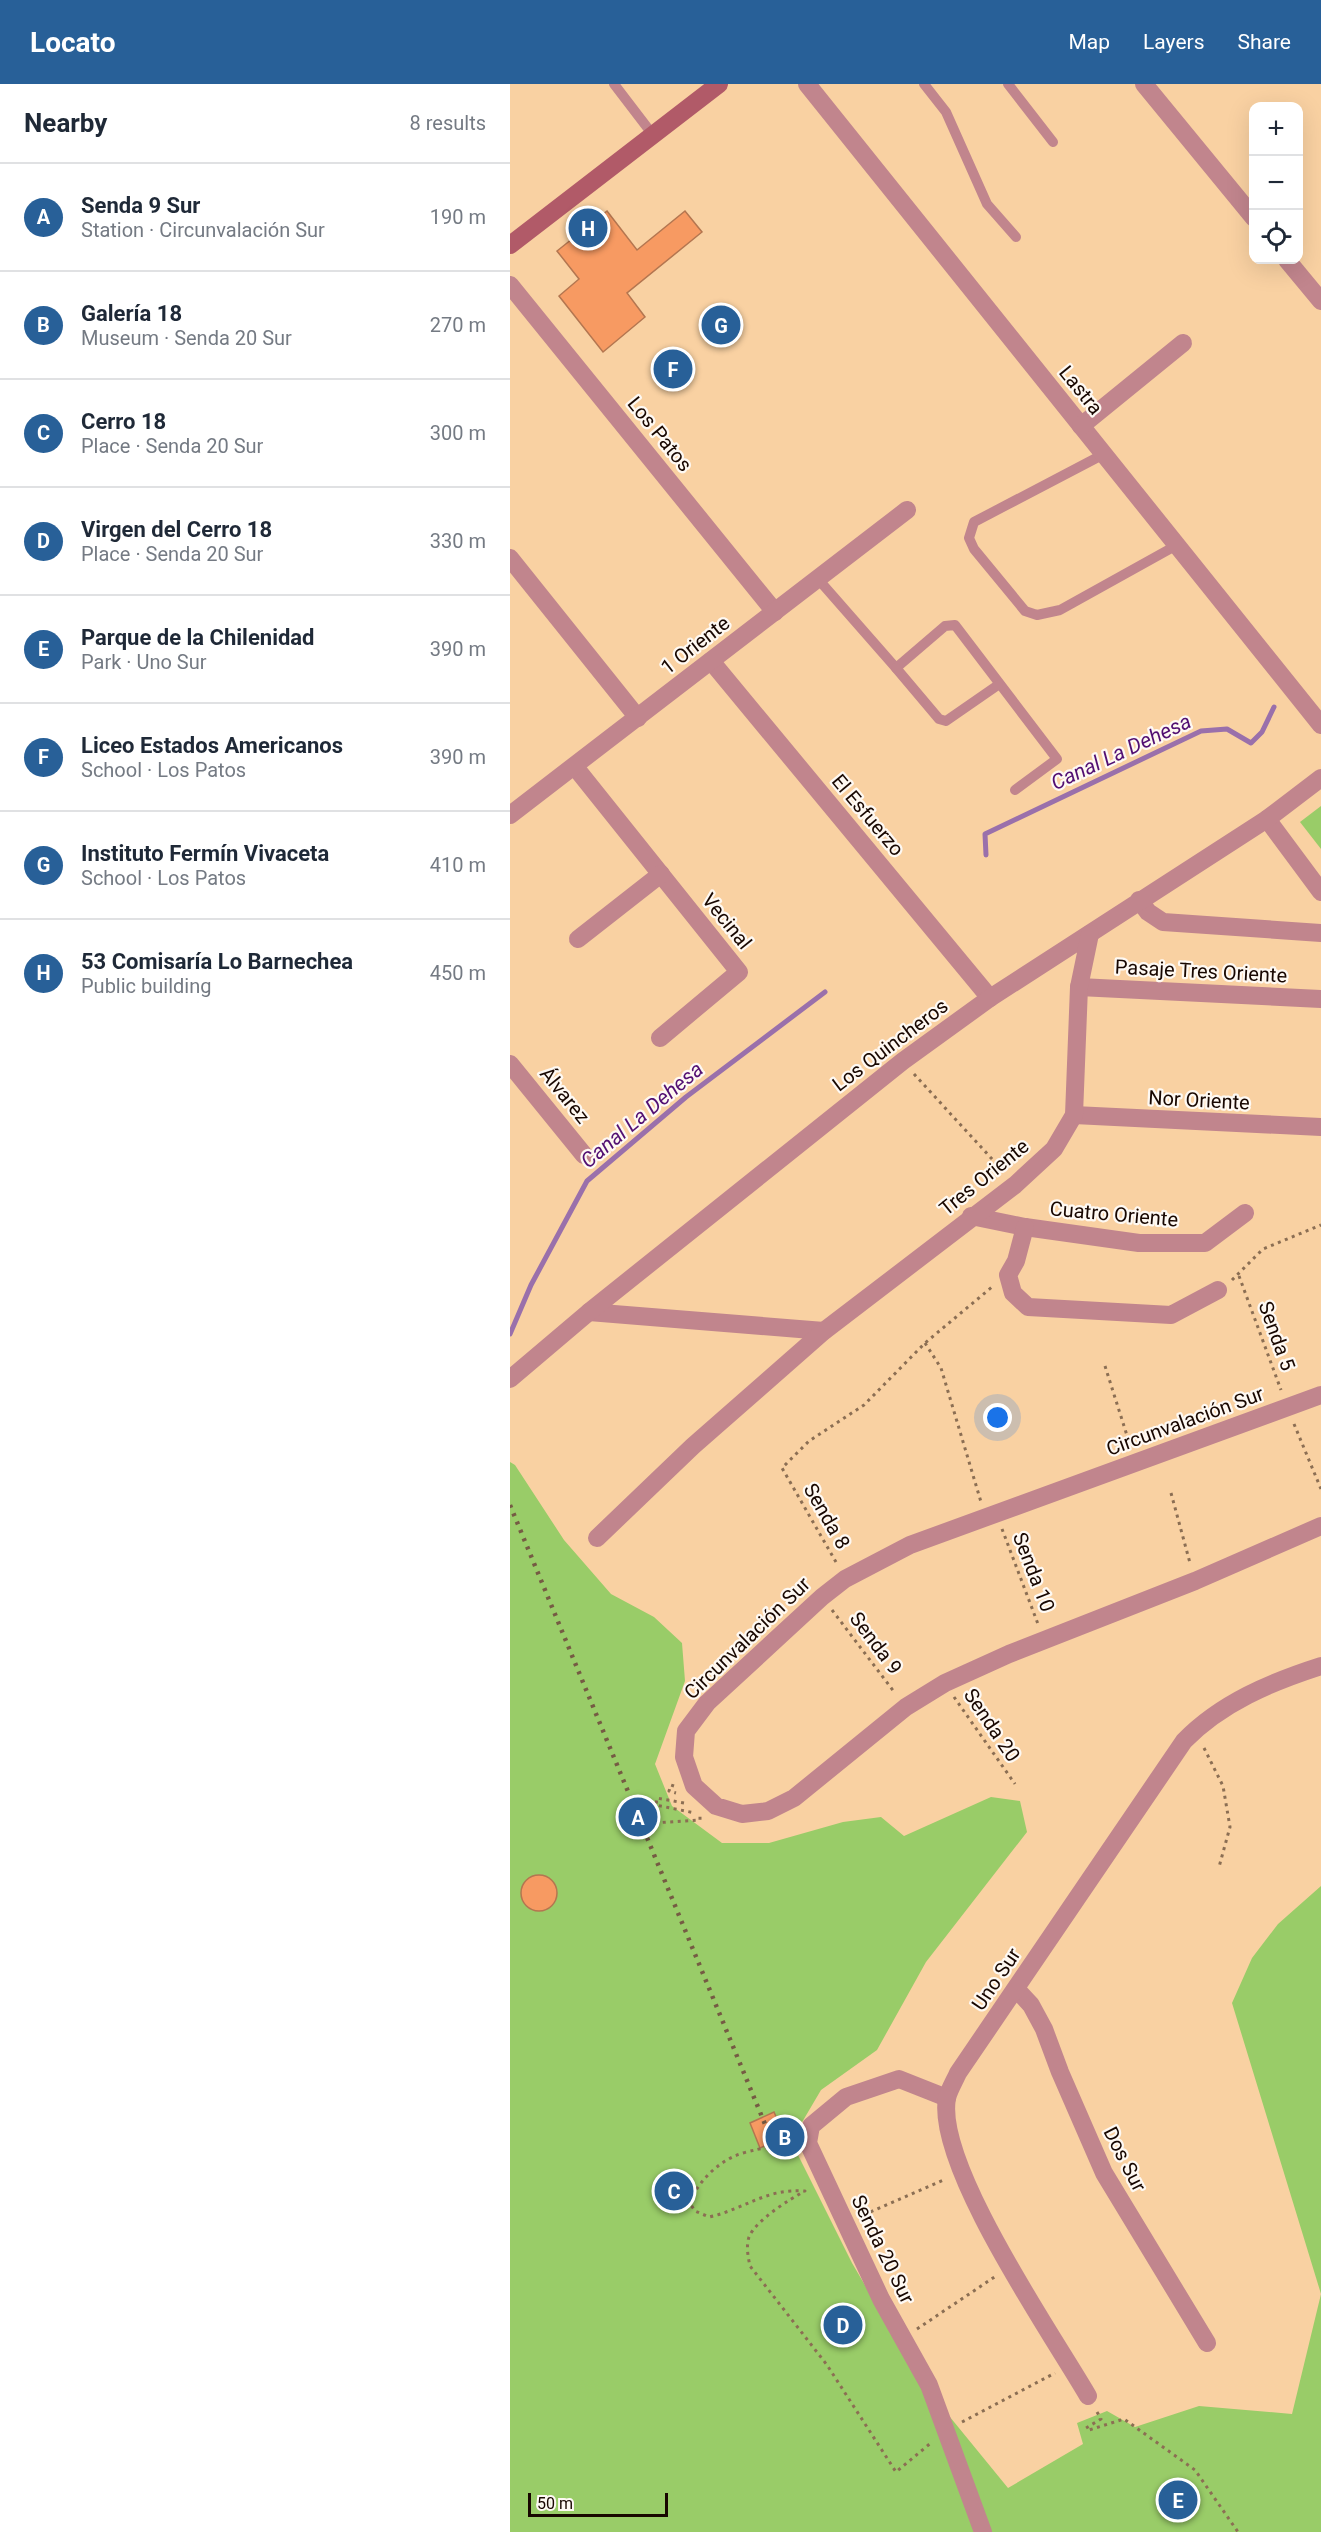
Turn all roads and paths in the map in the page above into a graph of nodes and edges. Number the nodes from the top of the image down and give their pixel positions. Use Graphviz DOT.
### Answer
graph roads {
  1 [pos="614,84"];
  2 [pos="719,84"];
  3 [pos="807,84"];
  4 [pos="924,84"];
  5 [pos="1008,84"];
  6 [pos="1144,84"];
  7 [pos="653,135"];
  8 [pos="1053,142"];
  9 [pos="1249,212"];
  10 [pos="1016,237"];
  11 [pos="510,245"];
  12 [pos="1290,264"];
  13 [pos="511,287"];
  14 [pos="1321,301"];
  15 [pos="1183,343"];
  16 [pos="1081,426"];
  17 [pos="1104,454"];
  18 [pos="907,510"];
  19 [pos="1177,545"];
  20 [pos="510,558"];
  21 [pos="818,579"];
  22 [pos="775,612"];
  23 [pos="711,661"];
  24 [pos="896,668"];
  25 [pos="998,685"];
  26 [pos="638,718"];
  27 [pos="1321,724"];
  28 [pos="575,766"];
  29 [pos="1321,778"];
  30 [pos="1015,790"];
  31 [pos="510,815"];
  32 [pos="1267,819"];
  33 [pos="661,874"];
  34 [pos="1321,892"];
  35 [pos="1139,900"];
  36 [pos="1321,933"];
  37 [pos="1090,934"];
  38 [pos="578,939"];
  39 [pos="1079,987"];
  40 [pos="990,998"];
  41 [pos="1321,999"];
  42 [pos="660,1038"];
  43 [pos="903,1061"];
  44 [pos="510,1064"];
  45 [pos="1074,1115"];
  46 [pos="1321,1128"];
  47 [pos="584,1155"];
  48 [pos="1015,1185"];
  49 [pos="1245,1213"];
  50 [pos="971,1216"];
  51 [pos="1321,1225"];
  52 [pos="1024,1227"];
  53 [pos="1008,1275"];
  54 [pos="1239,1275"];
  55 [pos="1218,1290"];
  56 [pos="589,1312"];
  57 [pos="824,1331"];
  58 [pos="925,1344"];
  59 [pos="1105,1366"];
  60 [pos="510,1379"];
  61 [pos="1321,1395"];
  62 [pos="1287,1408"];
  63 [pos="1135,1463"];
  64 [pos="1321,1489"];
  65 [pos="1171,1493"];
  66 [pos="991,1515"];
  67 [pos="1321,1526"];
  68 [pos="597,1538"];
  69 [pos="845,1579"];
  70 [pos="1195,1581"];
  71 [pos="822,1597"];
  72 [pos="1045,1641"];
  73 [pos="1321,1666"];
  74 [pos="945,1683"];
  75 [pos="906,1707"];
  76 [pos="1195,1730"];
  77 [pos="1015,1784"];
  78 [pos="641,1798"];
  79 [pos="691,1804"];
  80 [pos="1219,1867"];
  81 [pos="1017,1990"];
  82 [pos="947,2098"];
  83 [pos="769,2149"];
  84 [pos="960,2172"];
  85 [pos="850,2234"];
  86 [pos="1011,2266"];
  87 [pos="903,2338"];
  88 [pos="1207,2343"];
  89 [pos="1070,2365"];
  90 [pos="1088,2396"];
  91 [pos="946,2431"];
  92 [pos="983,2532"];
  93 [pos="1238,2532"];
  1 -- 7 [label="lane"];
  2 -- 7 [label="main road"];
  3 -- 16 [label="street, Lastra"];
  4 -- 10 [label="lane"];
  5 -- 8 [label="lane"];
  6 -- 9 [label="street"];
  7 -- 11 [label="main road"];
  12 -- 14 [label="street"];
  13 -- 22 [label="street, Los Patos"];
  15 -- 16 [label="street"];
  16 -- 17 [label="street, Lastra"];
  17 -- 19 [label="street, Lastra"];
  17 -- 19 [label="lane"];
  18 -- 21 [label="street, 1 Oriente"];
  19 -- 27 [label="street, Lastra"];
  20 -- 26 [label="street"];
  21 -- 22 [label="street, 1 Oriente"];
  21 -- 24 [label="lane"];
  22 -- 23 [label="street, 1 Oriente"];
  23 -- 26 [label="street, 1 Oriente"];
  23 -- 40 [label="street, El Esfuerzo"];
  24 -- 25 [label="lane"];
  24 -- 25 [label="lane"];
  25 -- 30 [label="lane"];
  26 -- 28 [label="street, 1 Oriente"];
  28 -- 31 [label="street, 1 Oriente"];
  28 -- 33 [label="street, Vecinal"];
  29 -- 32 [label="street, Los Quincheros"];
  32 -- 34 [label="street"];
  32 -- 35 [label="street, Los Quincheros"];
  33 -- 38 [label="street"];
  33 -- 42 [label="street, Vecinal"];
  35 -- 36 [label="street"];
  35 -- 37 [label="street, Los Quincheros"];
  37 -- 39 [label="street, Tres Oriente"];
  37 -- 40 [label="street, Los Quincheros"];
  39 -- 41 [label="street, Pasaje Tres Oriente"];
  39 -- 45 [label="street, Tres Oriente"];
  40 -- 43 [label="street, Los Quincheros"];
  43 -- 48 [label="path"];
  43 -- 56 [label="street, Los Quincheros"];
  44 -- 47 [label="street, Álvarez"];
  45 -- 46 [label="street, Nor Oriente"];
  45 -- 48 [label="street, Tres Oriente"];
  48 -- 50 [label="street, Tres Oriente"];
  49 -- 52 [label="street, Cuatro Oriente"];
  50 -- 52 [label="street, Cuatro Oriente"];
  50 -- 57 [label="street, Tres Oriente"];
  51 -- 54 [label="path"];
  52 -- 53 [label="street"];
  53 -- 55 [label="street"];
  53 -- 58 [label="path"];
  54 -- 55 [label="path"];
  54 -- 62 [label="path, Senda 5"];
  56 -- 57 [label="street"];
  56 -- 60 [label="street, Los Quincheros"];
  57 -- 68 [label="street, Tres Oriente"];
  58 -- 66 [label="path, Senda 10"];
  58 -- 69 [label="path, Senda 8"];
  59 -- 63 [label="path"];
  61 -- 62 [label="street, Circunvalación Sur"];
  62 -- 63 [label="street, Circunvalación Sur"];
  62 -- 64 [label="path, Senda 5"];
  63 -- 66 [label="street, Circunvalación Sur"];
  65 -- 70 [label="path"];
  66 -- 69 [label="street, Circunvalación Sur"];
  66 -- 72 [label="path, Senda 10"];
  67 -- 70 [label="street, Circunvalación Sur"];
  69 -- 71 [label="street, Circunvalación Sur"];
  70 -- 72 [label="street, Circunvalación Sur"];
  71 -- 75 [label="path, Senda 9"];
  71 -- 75 [label="street, Circunvalación Sur"];
  72 -- 74 [label="street, Circunvalación Sur"];
  73 -- 76 [label="street, Uno Sur"];
  74 -- 75 [label="street, Circunvalación Sur"];
  74 -- 77 [label="path, Senda 20"];
  76 -- 80 [label="path"];
  76 -- 81 [label="street, Uno Sur"];
  78 -- 79 [label="path"];
  81 -- 82 [label="street, Uno Sur"];
  81 -- 88 [label="street, Dos Sur"];
  82 -- 84 [label="street, Uno Sur"];
  82 -- 85 [label="street, Senda 20 Sur"];
  83 -- 91 [label="path"];
  84 -- 85 [label="path"];
  84 -- 86 [label="street, Uno Sur"];
  85 -- 87 [label="street, Senda 20 Sur"];
  86 -- 87 [label="path"];
  86 -- 89 [label="street, Uno Sur"];
  87 -- 91 [label="street, Senda 20 Sur"];
  89 -- 90 [label="street, Uno Sur"];
  89 -- 91 [label="path"];
  90 -- 93 [label="path"];
  91 -- 92 [label="street, Senda 20 Sur"];
}
